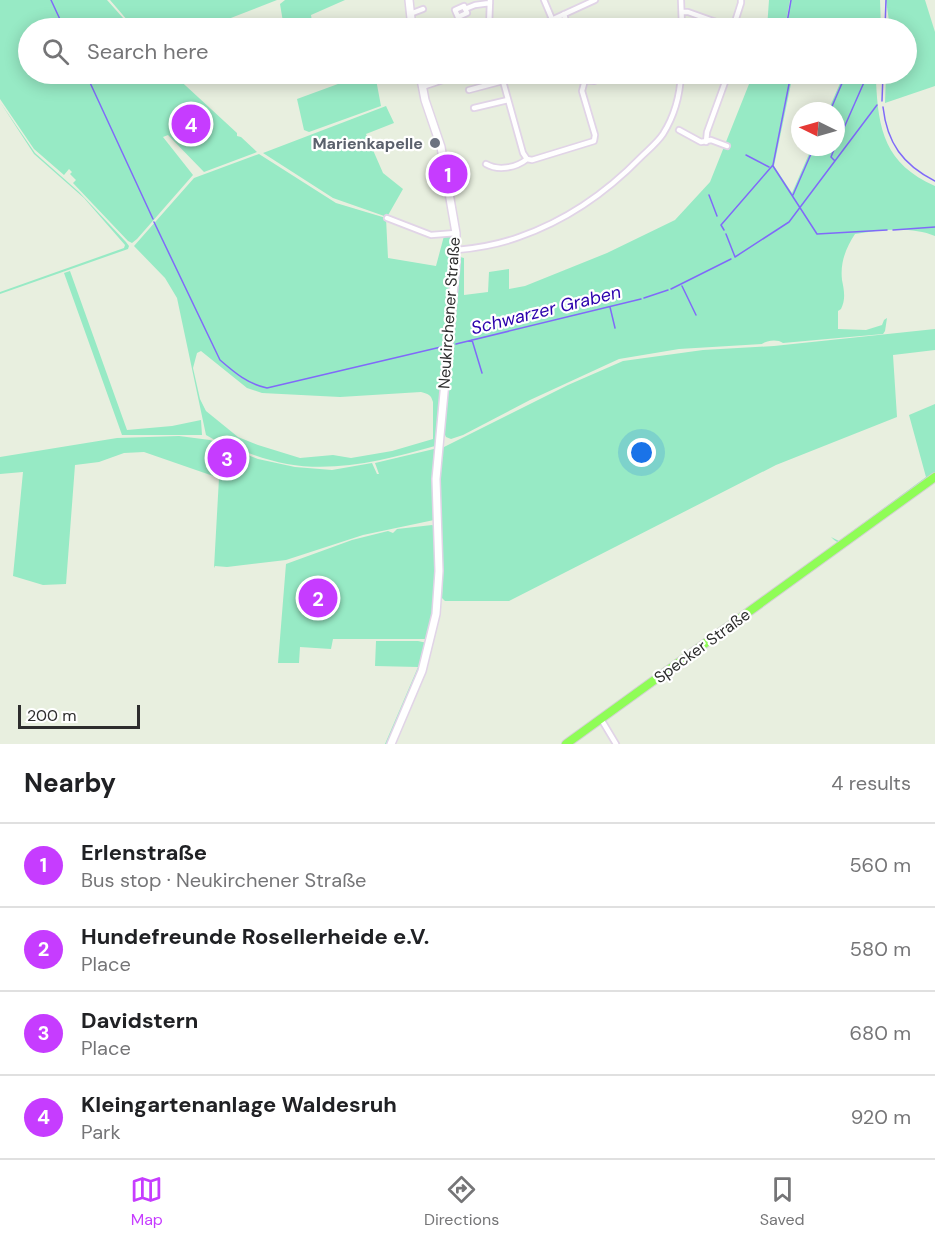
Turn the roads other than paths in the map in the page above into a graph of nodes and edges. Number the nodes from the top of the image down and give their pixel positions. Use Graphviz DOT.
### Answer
graph roads {
  1 [pos="409,0"];
  2 [pos="544,0"];
  3 [pos="595,0"];
  4 [pos="681,0"];
  5 [pos="741,0"];
  6 [pos="490,2"];
  7 [pos="423,9"];
  8 [pos="465,9"];
  9 [pos="683,12"];
  10 [pos="410,14"];
  11 [pos="564,14"];
  12 [pos="411,18"];
  13 [pos="489,18"];
  14 [pos="552,18"];
  15 [pos="554,18"];
  16 [pos="565,18"];
  17 [pos="683,18"];
  18 [pos="705,18"];
  19 [pos="736,18"];
  20 [pos="422,84"];
  21 [pos="431,84"];
  22 [pos="492,84"];
  23 [pos="504,84"];
  24 [pos="584,84"];
  25 [pos="680,84"];
  26 [pos="725,84"];
  27 [pos="422,87"];
  28 [pos="469,90"];
  29 [pos="508,100"];
  30 [pos="474,108"];
  31 [pos="679,130"];
  32 [pos="706,142"];
  33 [pos="727,146"];
  34 [pos="526,158"];
  35 [pos="486,164"];
  36 [pos="387,218"];
  37 [pos="456,233"];
  38 [pos="457,250"];
  39 [pos="935,477"];
  40 [pos="601,719"];
  41 [pos="391,744"];
  42 [pos="566,744"];
  43 [pos="616,744"];
  1 -- 10 [label="street"];
  2 -- 14 [label="street"];
  3 -- 11 [label="street"];
  4 -- 9 [label="street"];
  5 -- 19 [label="street"];
  6 -- 8 [label="street"];
  6 -- 13 [label="street"];
  7 -- 10 [label="street"];
  9 -- 17 [label="street"];
  9 -- 18 [label="street"];
  10 -- 12 [label="street"];
  11 -- 15 [label="street"];
  11 -- 16 [label="street"];
  20 -- 27 [label="street, Neukirchener Straße"];
  21 -- 27 [label="street"];
  22 -- 28 [label="street"];
  23 -- 29 [label="street"];
  24 -- 34 [label="street"];
  25 -- 38 [label="street"];
  26 -- 32 [label="street"];
  27 -- 37 [label="street, Neukirchener Straße"];
  29 -- 30 [label="street"];
  29 -- 34 [label="street"];
  31 -- 32 [label="street"];
  32 -- 33 [label="street"];
  34 -- 35 [label="street"];
  36 -- 37 [label="street"];
  37 -- 38 [label="street, Neukirchener Straße"];
  38 -- 41 [label="street, Neukirchener Straße"];
  39 -- 40 [label="main road, Specker Straße"];
  40 -- 42 [label="main road, Specker Straße"];
  40 -- 43 [label="street"];
}
